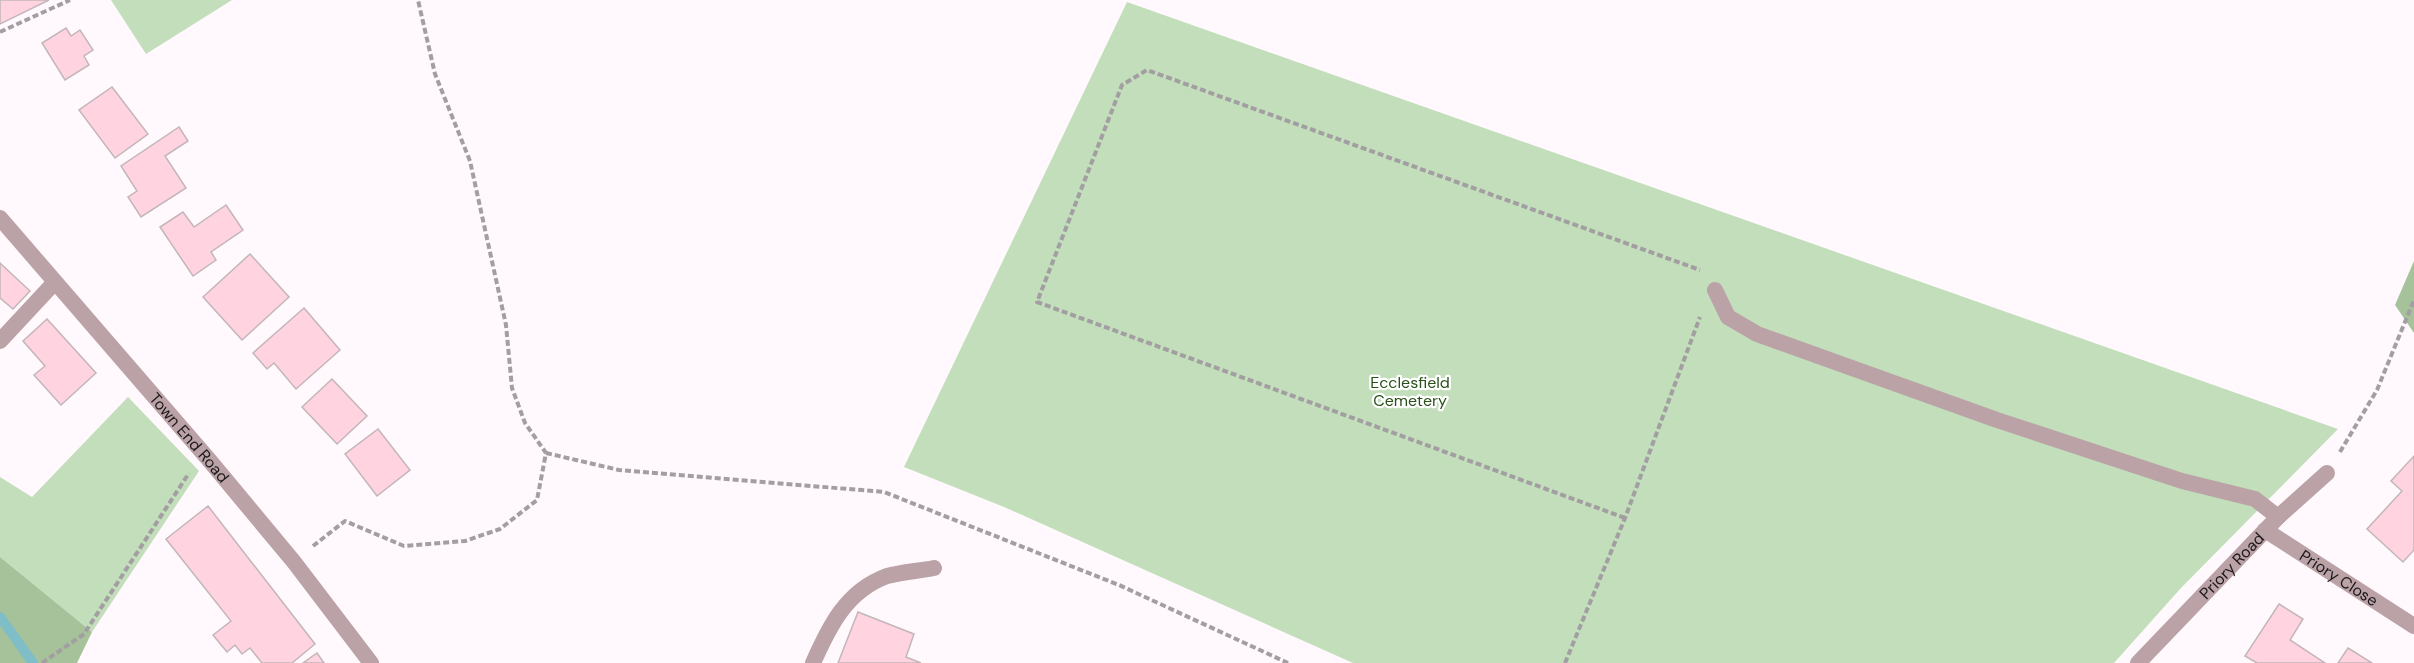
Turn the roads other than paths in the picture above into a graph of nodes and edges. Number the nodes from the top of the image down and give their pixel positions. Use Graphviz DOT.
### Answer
graph roads {
  1 [pos="0,218"];
  2 [pos="54,283"];
  3 [pos="1716,290"];
  4 [pos="0,341"];
  5 [pos="2327,473"];
  6 [pos="2278,517"];
  7 [pos="2265,530"];
  8 [pos="934,568"];
  9 [pos="2414,626"];
  10 [pos="371,663"];
  11 [pos="813,663"];
  12 [pos="2139,663"];
  1 -- 2 [label="street, Town End Road"];
  2 -- 4 [label="street"];
  2 -- 10 [label="street, Town End Road"];
  3 -- 6 [label="street"];
  5 -- 6 [label="street, Priory Road"];
  6 -- 7 [label="street, Priory Road"];
  7 -- 9 [label="street, Priory Close"];
  7 -- 12 [label="street, Priory Road"];
  8 -- 11 [label="street"];
}
